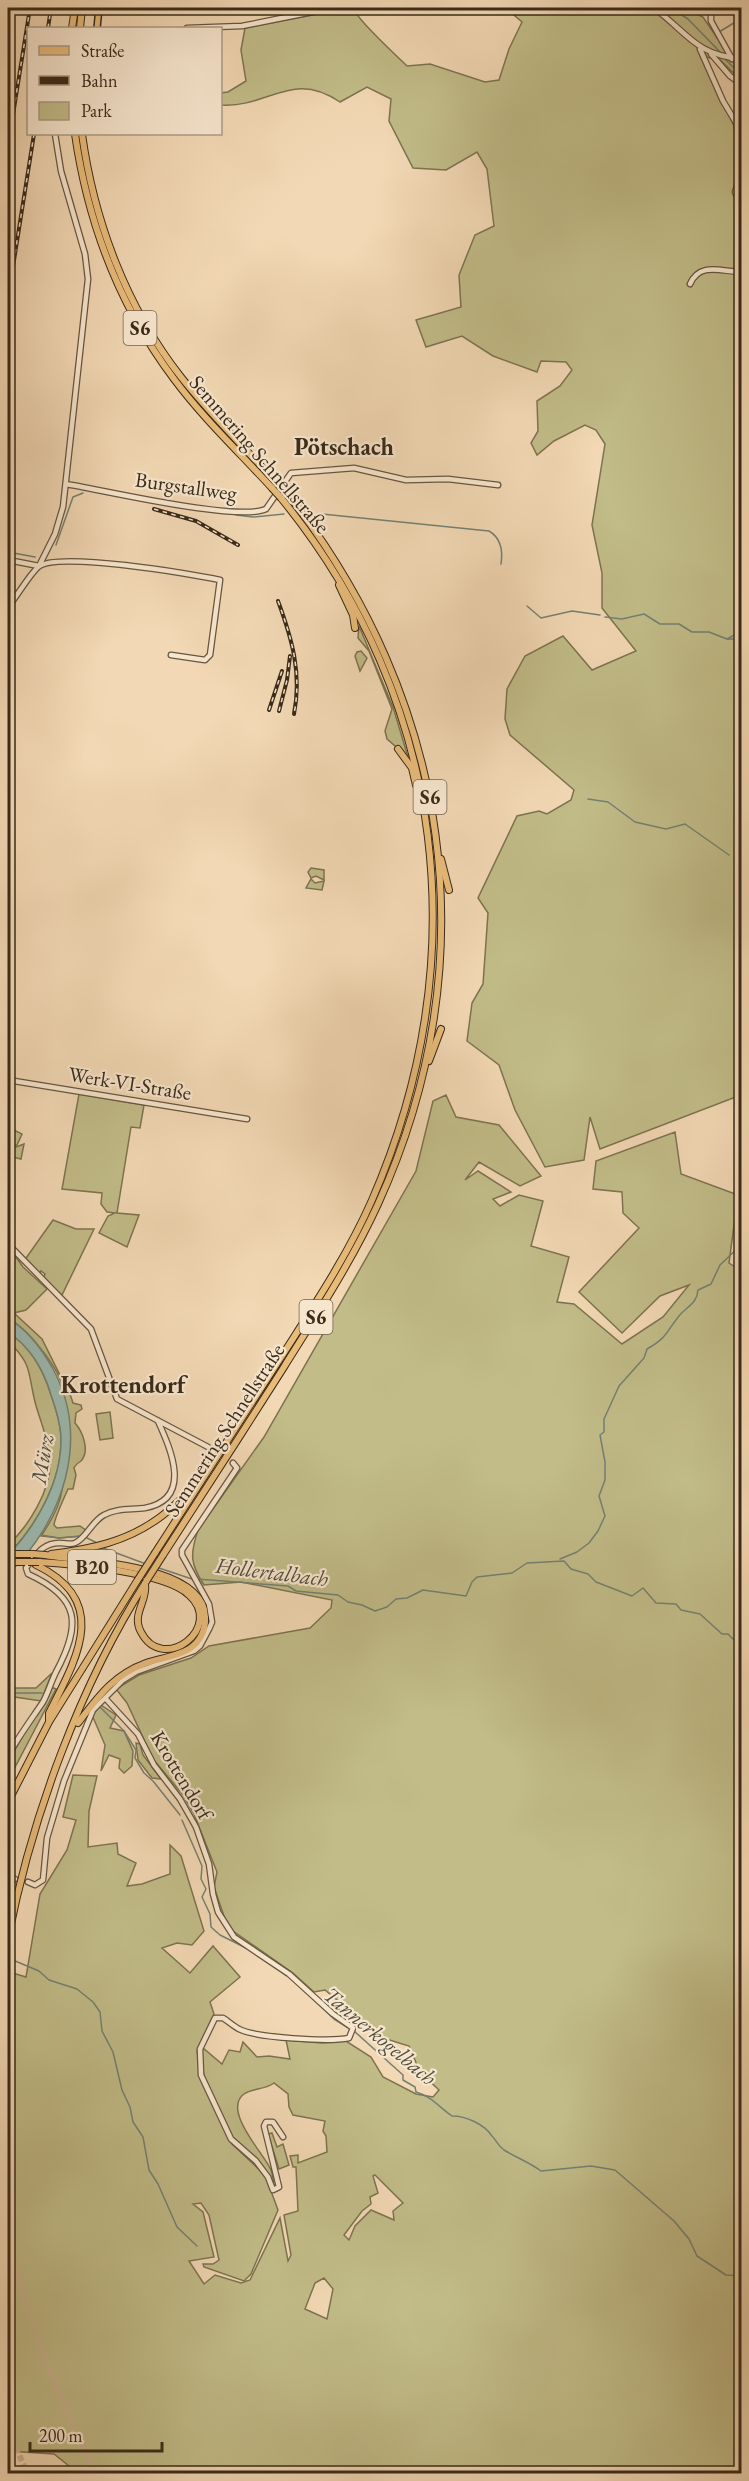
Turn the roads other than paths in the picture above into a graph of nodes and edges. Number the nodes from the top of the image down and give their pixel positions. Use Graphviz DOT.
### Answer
graph roads {
  1 [pos="74,8"];
  2 [pos="82,8"];
  3 [pos="99,8"];
  4 [pos="332,8"];
  5 [pos="654,8"];
  6 [pos="711,8"];
  7 [pos="72,27"];
  8 [pos="80,27"];
  9 [pos="97,27"];
  10 [pos="214,27"];
  11 [pos="700,49"];
  12 [pos="711,54"];
  13 [pos="730,58"];
  14 [pos="741,59"];
  15 [pos="741,85"];
  16 [pos="55,135"];
  17 [pos="75,135"];
  18 [pos="82,135"];
  19 [pos="741,207"];
  20 [pos="741,272"];
  21 [pos="690,284"];
  22 [pos="66,484"];
  23 [pos="274,485"];
  24 [pos="498,485"];
  25 [pos="8,560"];
  26 [pos="39,566"];
  27 [pos="337,576"];
  28 [pos="8,608"];
  29 [pos="355,628"];
  30 [pos="171,656"];
  31 [pos="398,749"];
  32 [pos="423,807"];
  33 [pos="438,848"];
  34 [pos="449,890"];
  35 [pos="441,1029"];
  36 [pos="425,1066"];
  37 [pos="8,1080"];
  38 [pos="247,1119"];
  39 [pos="8,1244"];
  40 [pos="158,1421"];
  41 [pos="208,1447"];
  42 [pos="233,1463"];
  43 [pos="201,1482"];
  44 [pos="8,1554"];
  45 [pos="45,1554"];
  46 [pos="8,1562"];
  47 [pos="37,1564"];
  48 [pos="146,1578"];
  49 [pos="106,1699"];
  50 [pos="49,1722"];
  51 [pos="72,1731"];
  52 [pos="8,1756"];
  53 [pos="8,1802"];
  54 [pos="8,1877"];
  55 [pos="15,1879"];
  56 [pos="28,1882"];
  57 [pos="8,1938"];
  58 [pos="283,2138"];
  1 -- 7 [label="highway"];
  2 -- 8 [label="highway"];
  3 -- 9 [label="main road"];
  4 -- 10 [label="street"];
  5 -- 11 [label="street"];
  6 -- 13 [label="street"];
  11 -- 12 [label="street"];
  11 -- 19 [label="street"];
  12 -- 13 [label="street"];
  12 -- 15 [label="street"];
  13 -- 14 [label="street"];
  16 -- 22 [label="street"];
  17 -- 23 [label="highway, Semmering Schnellstraße / S6"];
  18 -- 23 [label="highway, Semmering Schnellstraße / S6"];
  20 -- 21 [label="street"];
  22 -- 24 [label="street, Burgstallweg"];
  22 -- 26 [label="street"];
  23 -- 27 [label="highway, Semmering Schnellstraße / S6, bridge"];
  23 -- 33 [label="highway, Semmering Schnellstraße / S6, bridge"];
  25 -- 26 [label="street"];
  26 -- 28 [label="street"];
  26 -- 30 [label="street"];
  27 -- 29 [label="highway"];
  27 -- 32 [label="highway, Semmering Schnellstraße / S6"];
  31 -- 32 [label="highway"];
  32 -- 43 [label="highway, Semmering Schnellstraße / S6"];
  33 -- 34 [label="highway"];
  33 -- 36 [label="highway, Semmering Schnellstraße / S6"];
  35 -- 36 [label="highway"];
  36 -- 48 [label="highway, Semmering Schnellstraße / S6, bridge"];
  37 -- 38 [label="street, Werk-VI-Straße"];
  39 -- 40 [label="street"];
  40 -- 41 [label="street"];
  40 -- 52 [label="street"];
  42 -- 49 [label="street"];
  43 -- 45 [label="highway"];
  43 -- 50 [label="highway, Semmering Schnellstraße / S6, bridge"];
  44 -- 45 [label="highway, B20, bridge"];
  45 -- 48 [label="highway, B20"];
  46 -- 47 [label="highway, bridge"];
  47 -- 48 [label="highway, B20"];
  47 -- 50 [label="highway"];
  48 -- 48 [label="highway"];
  48 -- 51 [label="highway, Semmering Schnellstraße / S6"];
  48 -- 51 [label="highway"];
  49 -- 56 [label="street"];
  49 -- 58 [label="street, Krottendorf"];
  50 -- 53 [label="highway, Semmering Schnellstraße / S6"];
  51 -- 57 [label="highway, Semmering Schnellstraße / S6"];
  54 -- 55 [label="street"];
}
